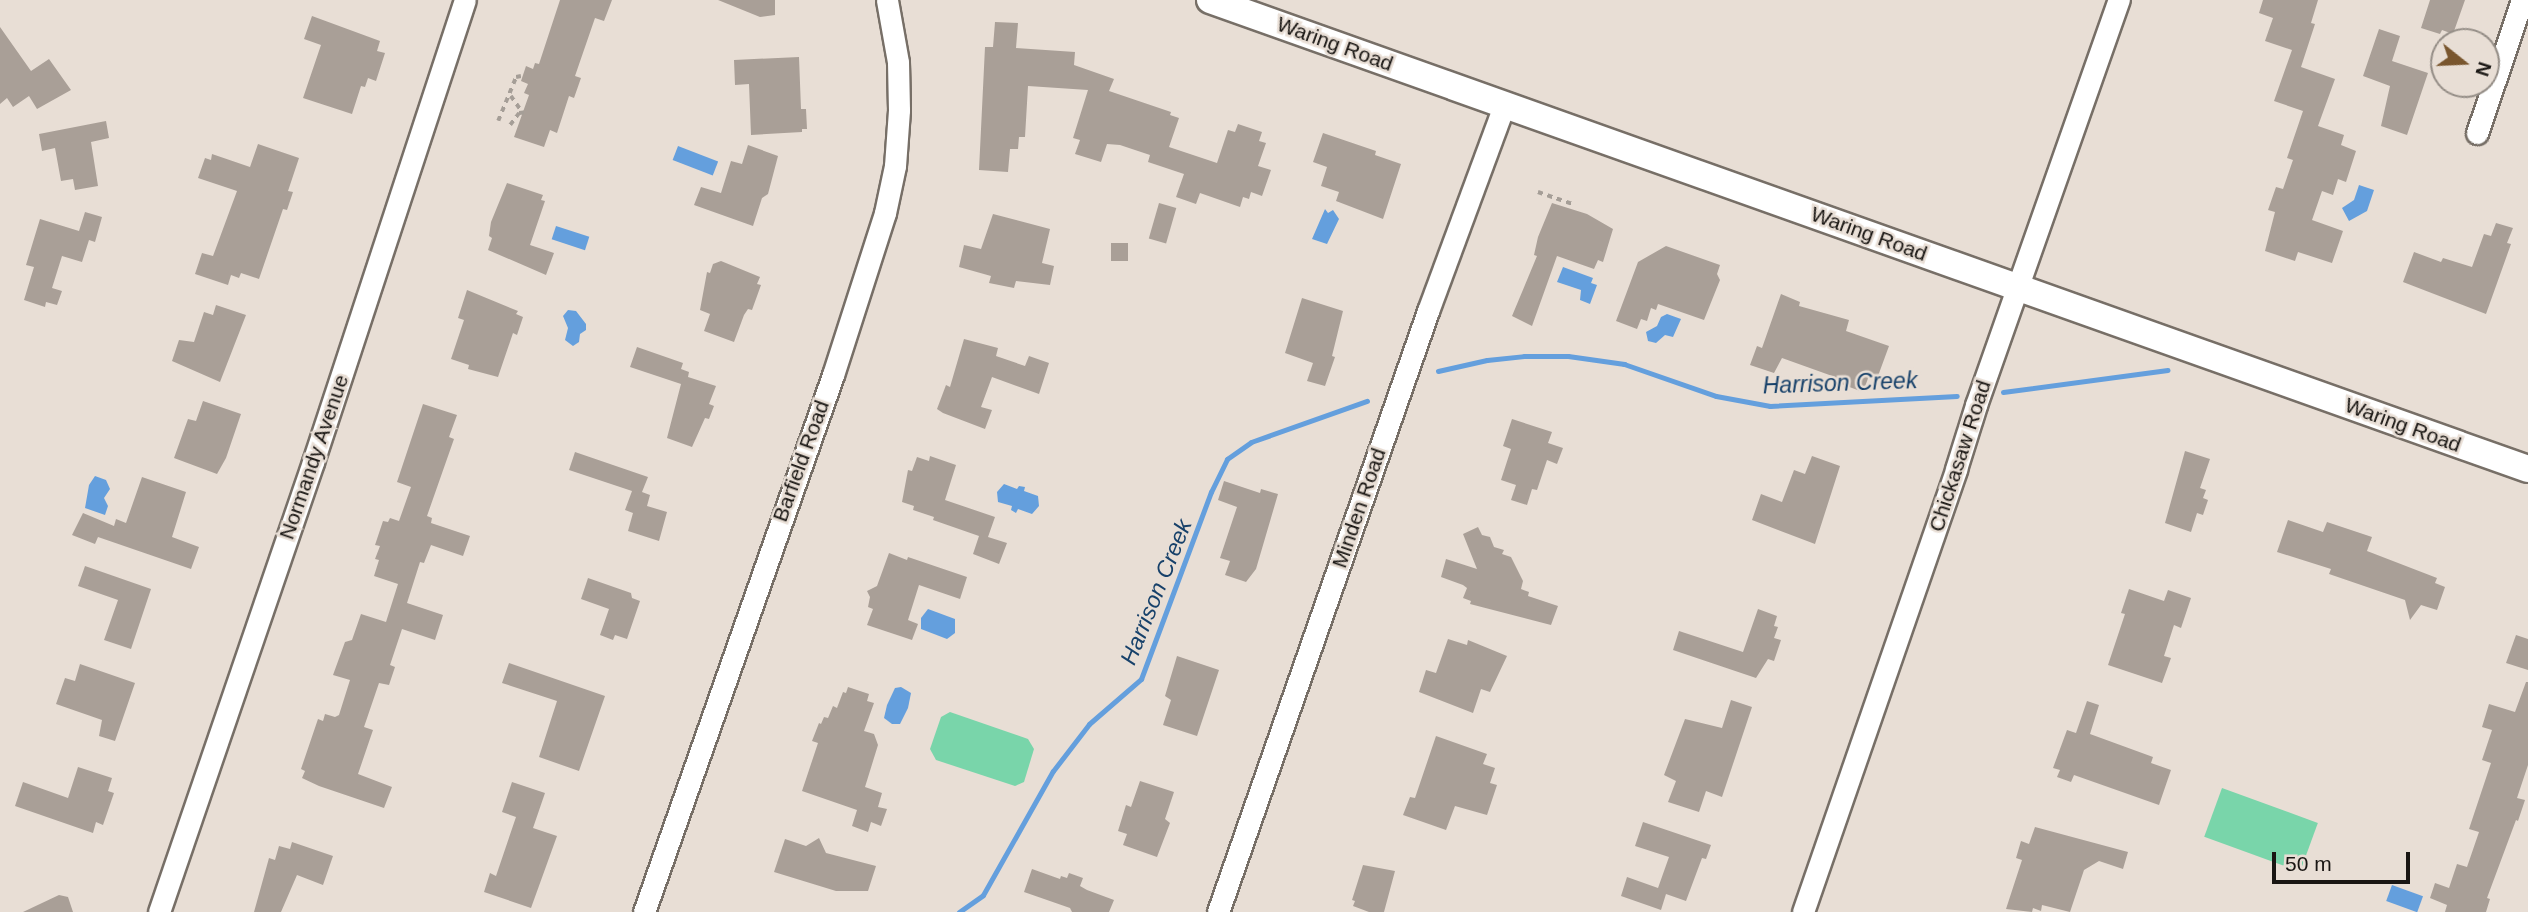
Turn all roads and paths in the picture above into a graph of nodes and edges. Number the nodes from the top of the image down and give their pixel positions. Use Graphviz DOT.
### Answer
graph roads {
  1 [pos="465,0"];
  2 [pos="887,0"];
  3 [pos="1210,0"];
  4 [pos="2119,0"];
  5 [pos="2522,0"];
  6 [pos="521,76"];
  7 [pos="511,94"];
  8 [pos="1504,105"];
  9 [pos="522,112"];
  10 [pos="528,112"];
  11 [pos="498,121"];
  12 [pos="510,125"];
  13 [pos="2477,133"];
  14 [pos="1538,192"];
  15 [pos="1573,204"];
  16 [pos="2017,287"];
  17 [pos="2528,469"];
  18 [pos="159,912"];
  19 [pos="644,912"];
  20 [pos="1218,912"];
  21 [pos="1803,912"];
  1 -- 18 [label="street, Normandy Avenue"];
  2 -- 19 [label="street, Barfield Road"];
  3 -- 8 [label="main road, Waring Road"];
  4 -- 16 [label="street, Chickasaw Road"];
  5 -- 13 [label="street"];
  6 -- 7 [label="path"];
  7 -- 9 [label="path"];
  7 -- 11 [label="path"];
  8 -- 16 [label="main road, Waring Road"];
  8 -- 20 [label="street, Minden Road"];
  9 -- 10 [label="path"];
  9 -- 12 [label="path"];
  14 -- 15 [label="path"];
  16 -- 17 [label="main road, Waring Road"];
  16 -- 21 [label="street, Chickasaw Road"];
}
